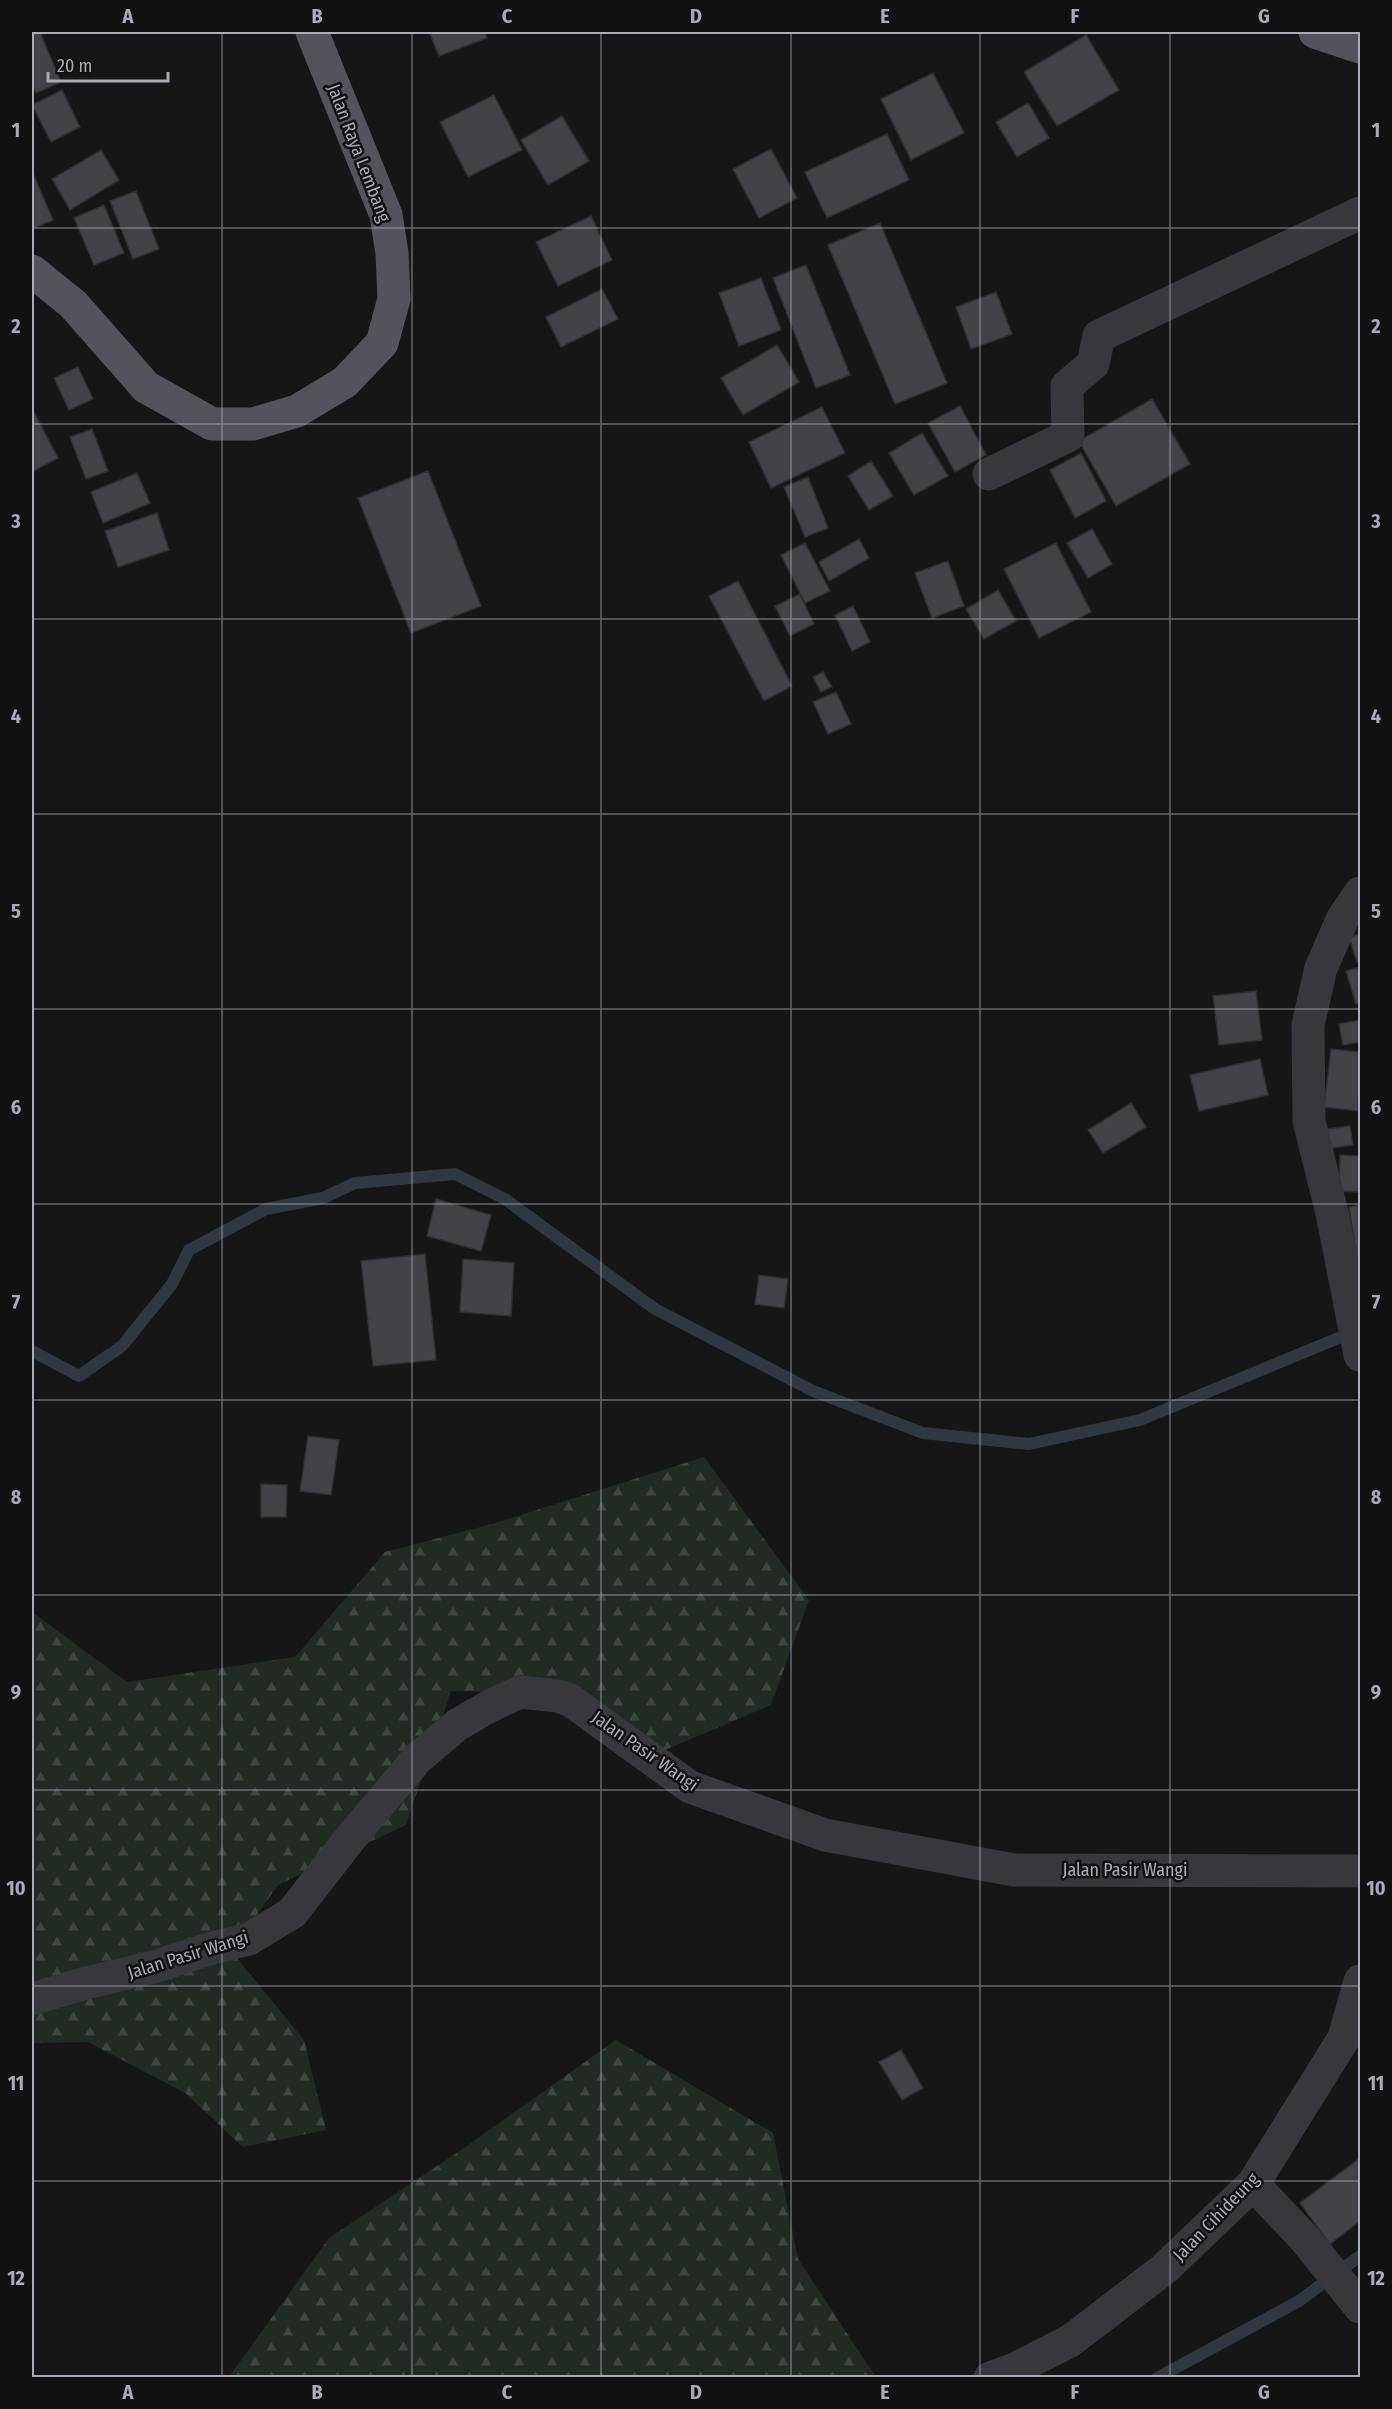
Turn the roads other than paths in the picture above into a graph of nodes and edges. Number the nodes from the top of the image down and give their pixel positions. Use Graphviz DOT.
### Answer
graph roads {
  1 [pos="312,32"];
  2 [pos="1315,32"];
  3 [pos="1360,47"];
  4 [pos="1360,213"];
  5 [pos="32,271"];
  6 [pos="989,474"];
  7 [pos="1360,893"];
  8 [pos="1360,1355"];
  9 [pos="1360,1871"];
  10 [pos="1360,1981"];
  11 [pos="32,1999"];
  12 [pos="1254,2184"];
  13 [pos="1360,2307"];
  14 [pos="990,2378"];
  1 -- 5 [label="main road, Jalan Raya Lembang"];
  2 -- 3 [label="main road"];
  4 -- 6 [label="street"];
  7 -- 8 [label="street"];
  9 -- 11 [label="street, Jalan Pasir Wangi"];
  10 -- 12 [label="street, Jalan Cihideung"];
  12 -- 13 [label="street"];
  12 -- 14 [label="street, Jalan Cihideung"];
}
